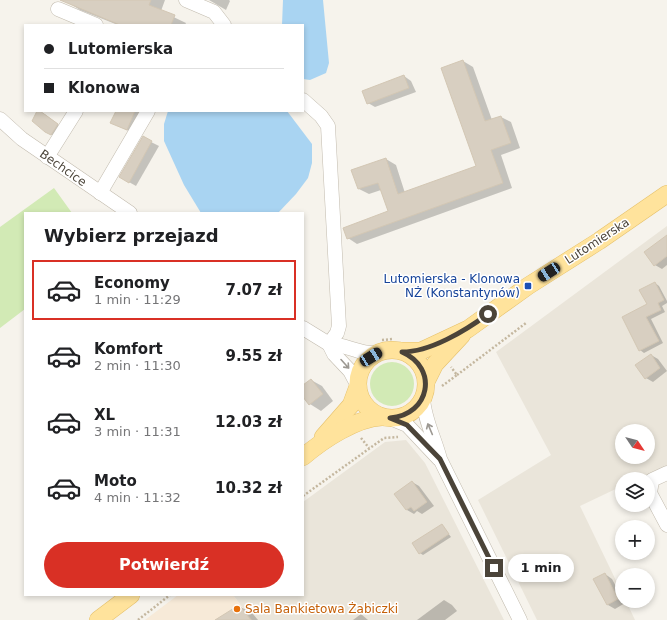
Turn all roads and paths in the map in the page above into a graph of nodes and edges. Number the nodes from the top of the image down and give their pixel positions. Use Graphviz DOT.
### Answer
graph roads {
  1 [pos="186,0"];
  2 [pos="58,9"];
  3 [pos="94,24"];
  4 [pos="223,24"];
  5 [pos="304,101"];
  6 [pos="75,112"];
  7 [pos="147,112"];
  8 [pos="0,119"];
  9 [pos="47,157"];
  10 [pos="100,193"];
  11 [pos="667,194"];
  12 [pos="128,212"];
  13 [pos="526,323"];
  14 [pos="304,329"];
  15 [pos="468,329"];
  16 [pos="329,344"];
  17 [pos="402,352"];
  18 [pos="378,353"];
  19 [pos="449,364"];
  20 [pos="457,375"];
  21 [pos="358,386"];
  22 [pos="429,390"];
  23 [pos="386,417"];
  24 [pos="399,437"];
  25 [pos="308,453"];
  26 [pos="440,459"];
  27 [pos="667,473"];
  28 [pos="304,495"];
  29 [pos="667,525"];
  30 [pos="130,596"];
  31 [pos="169,596"];
  32 [pos="98,620"];
  33 [pos="138,620"];
  34 [pos="520,620"];
  1 -- 4 [label="street"];
  2 -- 3 [label="street"];
  5 -- 16 [label="street"];
  6 -- 9 [label="street"];
  7 -- 10 [label="street"];
  8 -- 9 [label="street, Bechcice"];
  9 -- 10 [label="street, Bechcice"];
  10 -- 12 [label="street, Bechcice"];
  11 -- 15 [label="main road, Lutomierska"];
  13 -- 20 [label="path"];
  14 -- 16 [label="street"];
  15 -- 17 [label="main road, Lutomierska"];
  15 -- 22 [label="main road, Lutomierska"];
  16 -- 18 [label="street"];
  16 -- 21 [label="street, one-way"];
  17 -- 18 [label="main road"];
  17 -- 22 [label="main road"];
  18 -- 21 [label="main road"];
  19 -- 20 [label="path"];
  20 -- 22 [label="path"];
  21 -- 23 [label="main road"];
  21 -- 25 [label="main road"];
  22 -- 23 [label="main road"];
  26 -- 22 [label="street, one-way"];
  23 -- 25 [label="main road"];
  23 -- 26 [label="street"];
  24 -- 28 [label="path"];
  26 -- 34 [label="street"];
  27 -- 29 [label="street"];
  30 -- 32 [label="main road"];
  31 -- 33 [label="path"];
}
